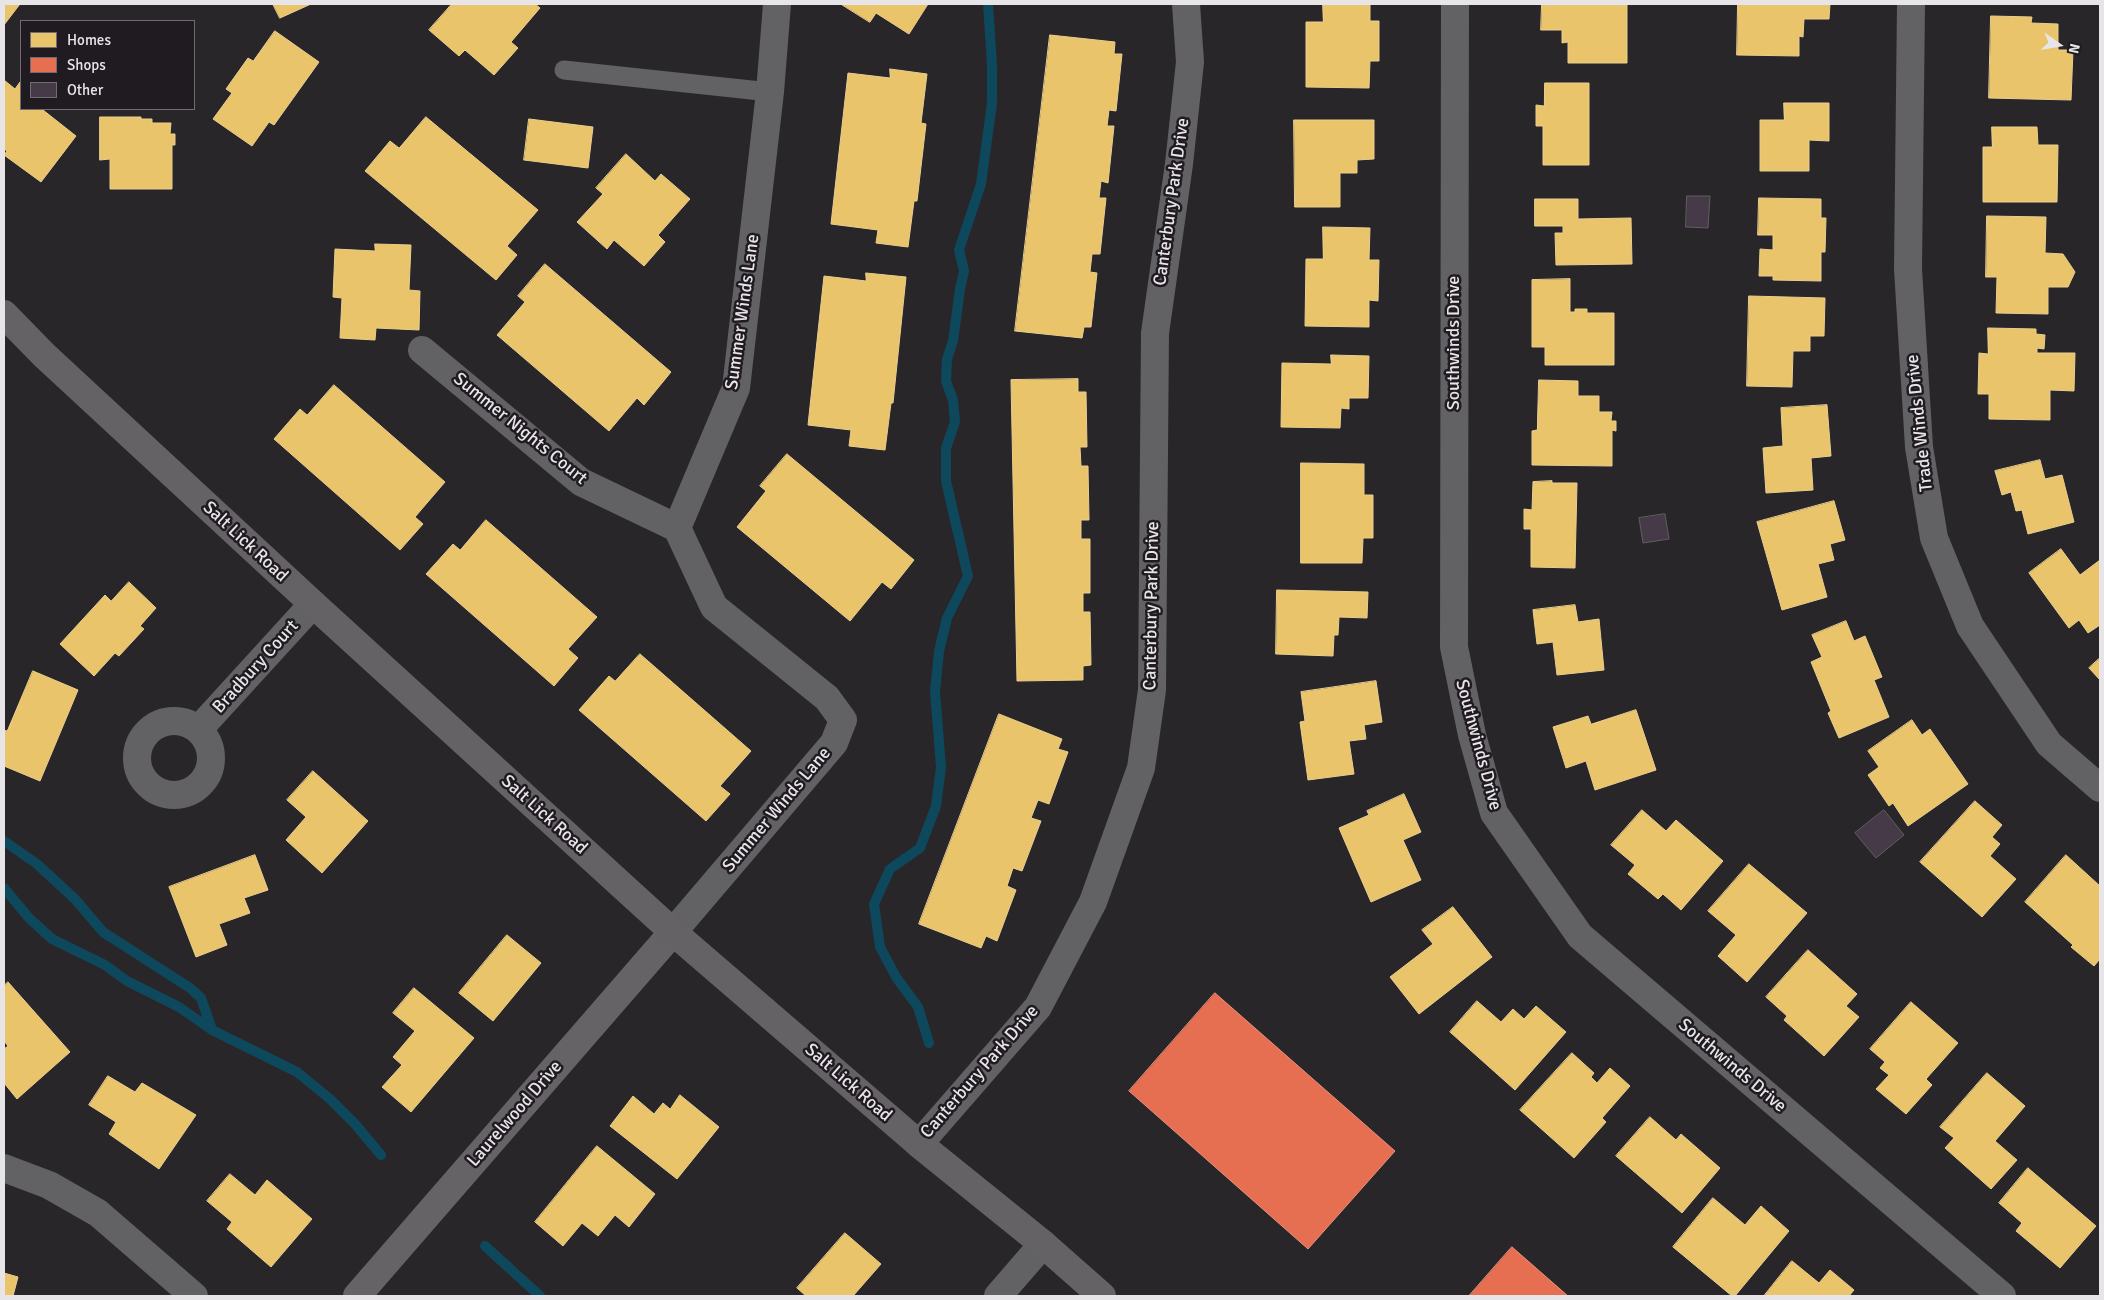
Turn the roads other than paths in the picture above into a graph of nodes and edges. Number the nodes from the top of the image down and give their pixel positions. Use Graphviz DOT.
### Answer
graph roads {
  1 [pos="777,4"];
  2 [pos="1186,4"];
  3 [pos="1455,4"];
  4 [pos="1911,4"];
  5 [pos="564,70"];
  6 [pos="770,92"];
  7 [pos="4,314"];
  8 [pos="422,350"];
  9 [pos="677,528"];
  10 [pos="313,604"];
  11 [pos="198,730"];
  12 [pos="2100,788"];
  13 [pos="673,932"];
  14 [pos="919,1144"];
  15 [pos="4,1168"];
  16 [pos="1043,1244"];
  17 [pos="194,1296"];
  18 [pos="357,1296"];
  19 [pos="998,1296"];
  20 [pos="1102,1296"];
  21 [pos="2002,1296"];
  1 -- 6 [label="street, Summer Winds Lane"];
  2 -- 14 [label="street, Canterbury Park Drive"];
  3 -- 21 [label="street, Southwinds Drive"];
  4 -- 12 [label="street, Trade Winds Drive"];
  5 -- 6 [label="lane"];
  6 -- 9 [label="street, Summer Winds Lane"];
  7 -- 10 [label="main road, Salt Lick Road"];
  8 -- 9 [label="street, Summer Nights Court"];
  9 -- 13 [label="street, Summer Winds Lane"];
  10 -- 11 [label="street, Bradbury Court"];
  10 -- 13 [label="main road, Salt Lick Road"];
  13 -- 14 [label="main road, Salt Lick Road"];
  13 -- 18 [label="street, Laurelwood Drive"];
  14 -- 16 [label="main road, Salt Lick Road"];
  15 -- 17 [label="street"];
  16 -- 19 [label="street"];
  16 -- 20 [label="main road, Salt Lick Road"];
}
